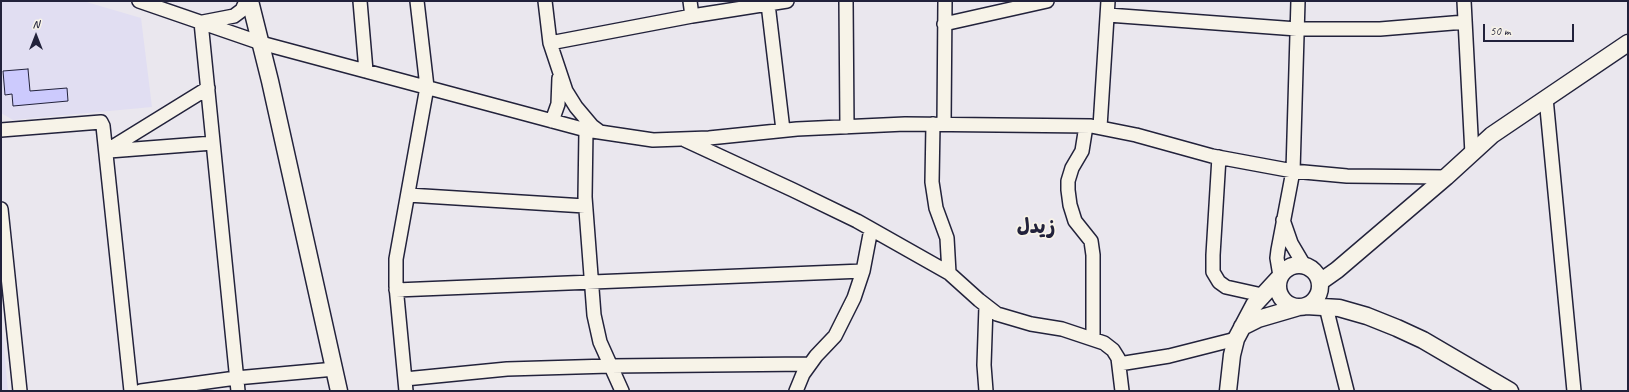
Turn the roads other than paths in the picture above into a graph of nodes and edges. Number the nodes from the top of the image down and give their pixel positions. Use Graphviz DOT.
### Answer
graph roads {
  1 [pos="139,1"];
  2 [pos="246,1"];
  3 [pos="250,1"];
  4 [pos="360,1"];
  5 [pos="417,1"];
  6 [pos="545,1"];
  7 [pos="690,1"];
  8 [pos="787,1"];
  9 [pos="846,1"];
  10 [pos="945,1"];
  11 [pos="1046,1"];
  12 [pos="1108,1"];
  13 [pos="1298,1"];
  14 [pos="1464,1"];
  15 [pos="749,4"];
  16 [pos="768,4"];
  17 [pos="1108,15"];
  18 [pos="692,16"];
  19 [pos="202,22"];
  20 [pos="1466,22"];
  21 [pos="944,24"];
  22 [pos="1297,29"];
  23 [pos="261,43"];
  24 [pos="550,43"];
  25 [pos="1628,43"];
  26 [pos="559,70"];
  27 [pos="366,71"];
  28 [pos="427,87"];
  29 [pos="208,88"];
  30 [pos="1546,98"];
  31 [pos="552,121"];
  32 [pos="939,124"];
  33 [pos="1086,126"];
  34 [pos="847,127"];
  35 [pos="1100,127"];
  36 [pos="1,130"];
  37 [pos="586,130"];
  38 [pos="783,130"];
  39 [pos="600,132"];
  40 [pos="682,139"];
  41 [pos="213,143"];
  42 [pos="106,151"];
  43 [pos="1472,154"];
  44 [pos="1219,157"];
  45 [pos="1292,171"];
  46 [pos="1446,177"];
  47 [pos="408,195"];
  48 [pos="585,206"];
  49 [pos="1,208"];
  50 [pos="1283,218"];
  51 [pos="871,229"];
  52 [pos="1345,262"];
  53 [pos="1306,266"];
  54 [pos="863,271"];
  55 [pos="949,273"];
  56 [pos="1279,278"];
  57 [pos="592,282"];
  58 [pos="1320,286"];
  59 [pos="396,290"];
  60 [pos="1262,295"];
  61 [pos="986,306"];
  62 [pos="1303,306"];
  63 [pos="1333,307"];
  64 [pos="1239,333"];
  65 [pos="1093,339"];
  66 [pos="810,364"];
  67 [pos="1118,364"];
  68 [pos="610,366"];
  69 [pos="335,369"];
  70 [pos="237,385"];
  71 [pos="405,385"];
  72 [pos="20,391"];
  73 [pos="131,391"];
  74 [pos="141,391"];
  75 [pos="339,391"];
  76 [pos="622,391"];
  77 [pos="796,391"];
  78 [pos="986,391"];
  79 [pos="1122,391"];
  80 [pos="1228,391"];
  81 [pos="1347,391"];
  82 [pos="1508,391"];
  83 [pos="1574,391"];
  1 -- 19 [label="street"];
  2 -- 19 [label="street"];
  3 -- 23 [label="street"];
  4 -- 27 [label="street"];
  5 -- 28 [label="street"];
  6 -- 24 [label="street"];
  7 -- 18 [label="street"];
  8 -- 16 [label="street"];
  9 -- 34 [label="street"];
  10 -- 21 [label="street"];
  11 -- 21 [label="street"];
  12 -- 17 [label="street"];
  13 -- 22 [label="street"];
  14 -- 20 [label="street"];
  15 -- 16 [label="street"];
  15 -- 18 [label="street"];
  16 -- 38 [label="street"];
  17 -- 22 [label="street"];
  17 -- 35 [label="street"];
  18 -- 24 [label="street"];
  19 -- 23 [label="street"];
  19 -- 29 [label="street"];
  20 -- 22 [label="street"];
  20 -- 43 [label="street"];
  21 -- 32 [label="street"];
  22 -- 45 [label="street"];
  23 -- 27 [label="street"];
  23 -- 69 [label="street"];
  24 -- 26 [label="street"];
  25 -- 30 [label="street"];
  26 -- 31 [label="street"];
  26 -- 39 [label="street"];
  27 -- 28 [label="street"];
  28 -- 31 [label="street"];
  28 -- 47 [label="street"];
  29 -- 41 [label="street"];
  29 -- 42 [label="street"];
  30 -- 43 [label="street"];
  30 -- 83 [label="street"];
  31 -- 37 [label="street"];
  32 -- 33 [label="street"];
  32 -- 34 [label="street"];
  32 -- 55 [label="street"];
  33 -- 35 [label="street"];
  33 -- 65 [label="street"];
  34 -- 38 [label="street"];
  35 -- 44 [label="street"];
  36 -- 42 [label="street"];
  37 -- 39 [label="street"];
  37 -- 48 [label="street"];
  38 -- 40 [label="street"];
  39 -- 40 [label="street"];
  40 -- 51 [label="street"];
  41 -- 42 [label="street"];
  41 -- 70 [label="street"];
  42 -- 73 [label="street"];
  43 -- 46 [label="street"];
  44 -- 45 [label="street"];
  44 -- 60 [label="street"];
  45 -- 46 [label="street"];
  45 -- 50 [label="street"];
  46 -- 52 [label="street"];
  47 -- 48 [label="street"];
  47 -- 59 [label="street"];
  48 -- 57 [label="street"];
  49 -- 72 [label="street"];
  50 -- 53 [label="street"];
  50 -- 56 [label="street"];
  51 -- 54 [label="street"];
  51 -- 55 [label="street"];
  52 -- 53 [label="street"];
  52 -- 58 [label="street"];
  53 -- 56 [label="street"];
  53 -- 58 [label="street"];
  54 -- 57 [label="street"];
  54 -- 66 [label="street"];
  55 -- 61 [label="street"];
  56 -- 60 [label="street"];
  56 -- 62 [label="street"];
  57 -- 59 [label="street"];
  57 -- 68 [label="street"];
  58 -- 62 [label="street"];
  58 -- 63 [label="street"];
  59 -- 71 [label="street"];
  60 -- 64 [label="street"];
  61 -- 65 [label="street"];
  61 -- 78 [label="street"];
  62 -- 63 [label="street"];
  62 -- 64 [label="street"];
  63 -- 81 [label="street"];
  63 -- 82 [label="street"];
  64 -- 67 [label="street"];
  64 -- 80 [label="street"];
  65 -- 67 [label="street"];
  66 -- 68 [label="street"];
  66 -- 77 [label="street"];
  67 -- 79 [label="street"];
  68 -- 71 [label="street"];
  68 -- 76 [label="street"];
  69 -- 70 [label="street"];
  69 -- 75 [label="street"];
  70 -- 74 [label="street"];
}
